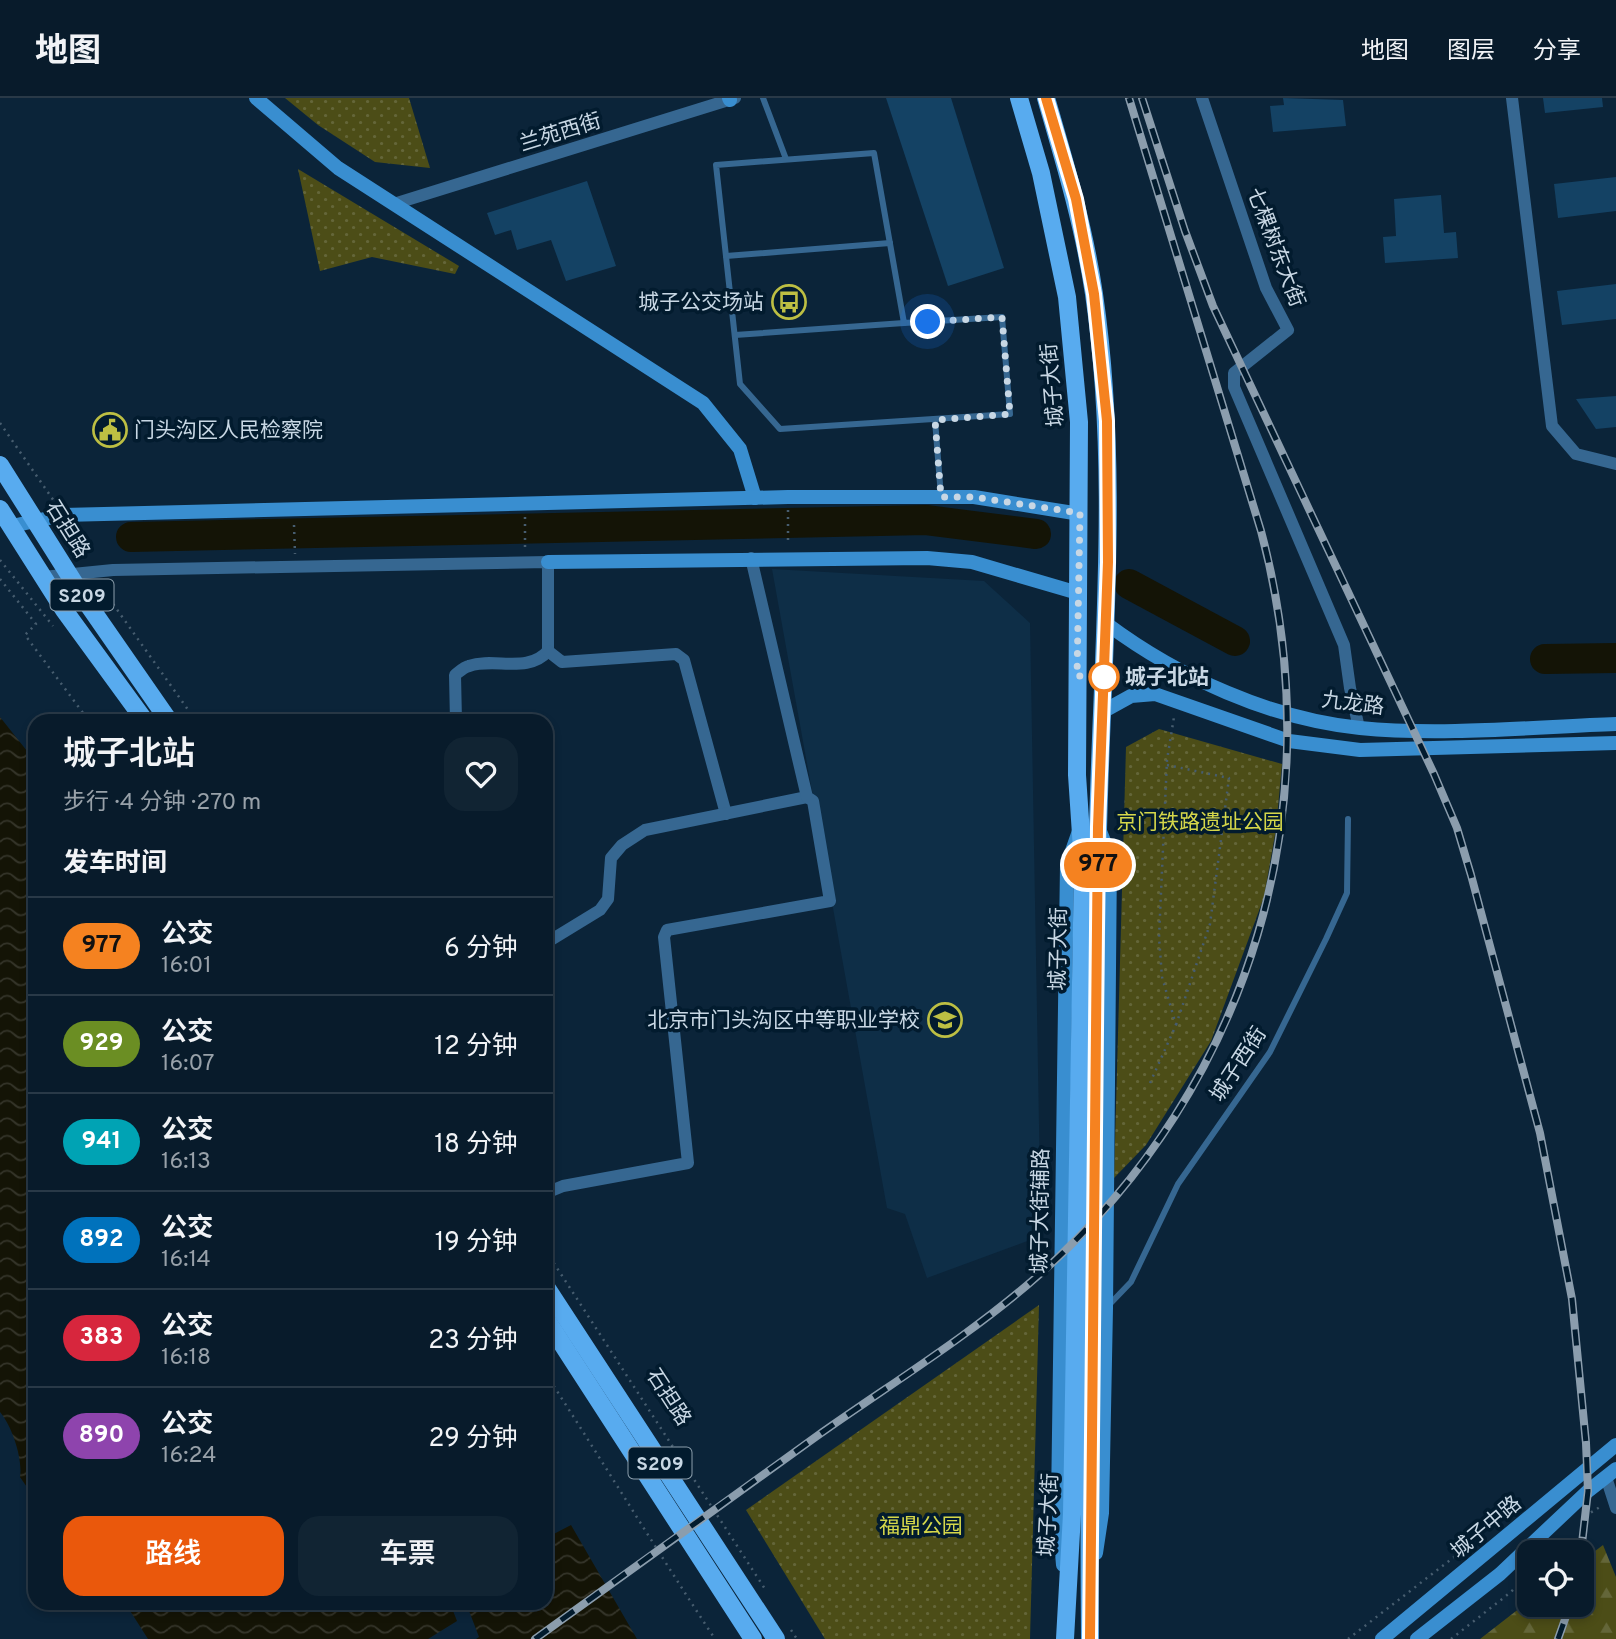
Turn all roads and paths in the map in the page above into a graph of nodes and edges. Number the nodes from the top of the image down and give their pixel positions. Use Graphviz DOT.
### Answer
graph roads {
  1 [pos="256,98"];
  2 [pos="763,98"];
  3 [pos="1018,98"];
  4 [pos="1046,98"];
  5 [pos="1202,98"];
  6 [pos="1512,98"];
  7 [pos="732,99"];
  8 [pos="786,159"];
  9 [pos="397,204"];
  10 [pos="890,243"];
  11 [pos="726,256"];
  12 [pos="904,323"];
  13 [pos="734,335"];
  14 [pos="935,420"];
  15 [pos="1616,464"];
  16 [pos="0,465"];
  17 [pos="788,497"];
  18 [pos="941,497"];
  19 [pos="755,498"];
  20 [pos="525,505"];
  21 [pos="0,509"];
  22 [pos="293,511"];
  23 [pos="1080,513"];
  24 [pos="36,519"];
  25 [pos="12,526"];
  26 [pos="751,558"];
  27 [pos="788,559"];
  28 [pos="0,560"];
  29 [pos="548,562"];
  30 [pos="525,563"];
  31 [pos="296,567"];
  32 [pos="70,575"];
  33 [pos="43,577"];
  34 [pos="0,579"];
  35 [pos="1078,593"];
  36 [pos="1107,624"];
  37 [pos="54,627"];
  38 [pos="548,651"];
  39 [pos="1176,703"];
  40 [pos="1102,712"];
  41 [pos="84,714"];
  42 [pos="140,714"];
  43 [pos="164,714"];
  44 [pos="456,714"];
  45 [pos="1616,724"];
  46 [pos="1359,728"];
  47 [pos="1616,743"];
  48 [pos="1167,765"];
  49 [pos="807,797"];
  50 [pos="726,814"];
  51 [pos="1348,818"];
  52 [pos="1089,827"];
  53 [pos="553,939"];
  54 [pos="1176,1024"];
  55 [pos="1150,1083"];
  56 [pos="553,1190"];
  57 [pos="553,1262"];
  58 [pos="553,1297"];
  59 [pos="1106,1308"];
  60 [pos="553,1330"];
  61 [pos="553,1385"];
  62 [pos="1616,1445"];
  63 [pos="1611,1473"];
  64 [pos="1615,1503"];
  65 [pos="1577,1523"];
  66 [pos="1517,1586"];
  67 [pos="768,1593"];
  68 [pos="1090,1596"];
  69 [pos="783,1633"];
  70 [pos="715,1639"];
  71 [pos="753,1639"];
  72 [pos="797,1639"];
  73 [pos="1065,1639"];
  74 [pos="1090,1639"];
  75 [pos="1382,1639"];
  76 [pos="1417,1639"];
  77 [pos="1451,1639"];
  1 -- 9 [label="street"];
  2 -- 8 [label="lane"];
  3 -- 23 [label="main road, 城子大街"];
  4 -- 36 [label="main road, 城子大街"];
  5 -- 46 [label="street, 七棵树东大街"];
  6 -- 15 [label="street"];
  7 -- 9 [label="street, 兰苑西街"];
  8 -- 10 [label="lane"];
  8 -- 11 [label="lane"];
  9 -- 19 [label="street"];
  10 -- 11 [label="lane"];
  10 -- 12 [label="lane"];
  11 -- 13 [label="lane"];
  12 -- 13 [label="lane"];
  12 -- 14 [label="lane"];
  13 -- 14 [label="lane"];
  14 -- 18 [label="lane"];
  16 -- 24 [label="main road, 石担路 / S209"];
  17 -- 18 [label="street"];
  17 -- 19 [label="street"];
  17 -- 27 [label="path"];
  18 -- 23 [label="street"];
  19 -- 20 [label="street"];
  20 -- 22 [label="street"];
  20 -- 30 [label="path"];
  21 -- 25 [label="main road, S209"];
  22 -- 24 [label="street"];
  22 -- 31 [label="path"];
  23 -- 35 [label="main road, 城子大街"];
  24 -- 25 [label="street"];
  24 -- 32 [label="main road, 石担路 / S209"];
  25 -- 33 [label="main road, S209"];
  26 -- 27 [label="street"];
  26 -- 29 [label="street"];
  26 -- 49 [label="street"];
  27 -- 35 [label="street"];
  28 -- 37 [label="path"];
  29 -- 30 [label="street"];
  29 -- 38 [label="street"];
  30 -- 31 [label="street"];
  31 -- 32 [label="street"];
  32 -- 33 [label="street"];
  32 -- 43 [label="main road, 石担路 / S209"];
  33 -- 42 [label="main road, S209"];
  34 -- 41 [label="path"];
  35 -- 52 [label="main road, 城子大街"];
  36 -- 40 [label="main road, 城子大街"];
  36 -- 46 [label="street, 九龙路"];
  38 -- 44 [label="street"];
  38 -- 50 [label="street"];
  39 -- 40 [label="street, 九龙路"];
  39 -- 47 [label="street, 九龙路"];
  39 -- 48 [label="path"];
  40 -- 52 [label="main road, 城子大街"];
  45 -- 46 [label="street, 九龙路"];
  48 -- 54 [label="path"];
  48 -- 54 [label="path"];
  49 -- 50 [label="street"];
  49 -- 56 [label="street"];
  50 -- 53 [label="street"];
  51 -- 59 [label="lane, 城子西街"];
  52 -- 59 [label="street"];
  52 -- 68 [label="main road, 城子大街"];
  52 -- 73 [label="main road, 城子大街"];
  54 -- 55 [label="path"];
  57 -- 67 [label="path, 石担路"];
  58 -- 69 [label="main road, 石担路 / S209"];
  59 -- 68 [label="street"];
  60 -- 71 [label="main road, S209"];
  61 -- 70 [label="path"];
  62 -- 75 [label="street, 城子中路"];
  63 -- 64 [label="street"];
  63 -- 76 [label="street, 城子中路"];
  64 -- 65 [label="path"];
  66 -- 77 [label="path"];
  68 -- 74 [label="main road, 城子大街"];
  69 -- 72 [label="path"];
}
